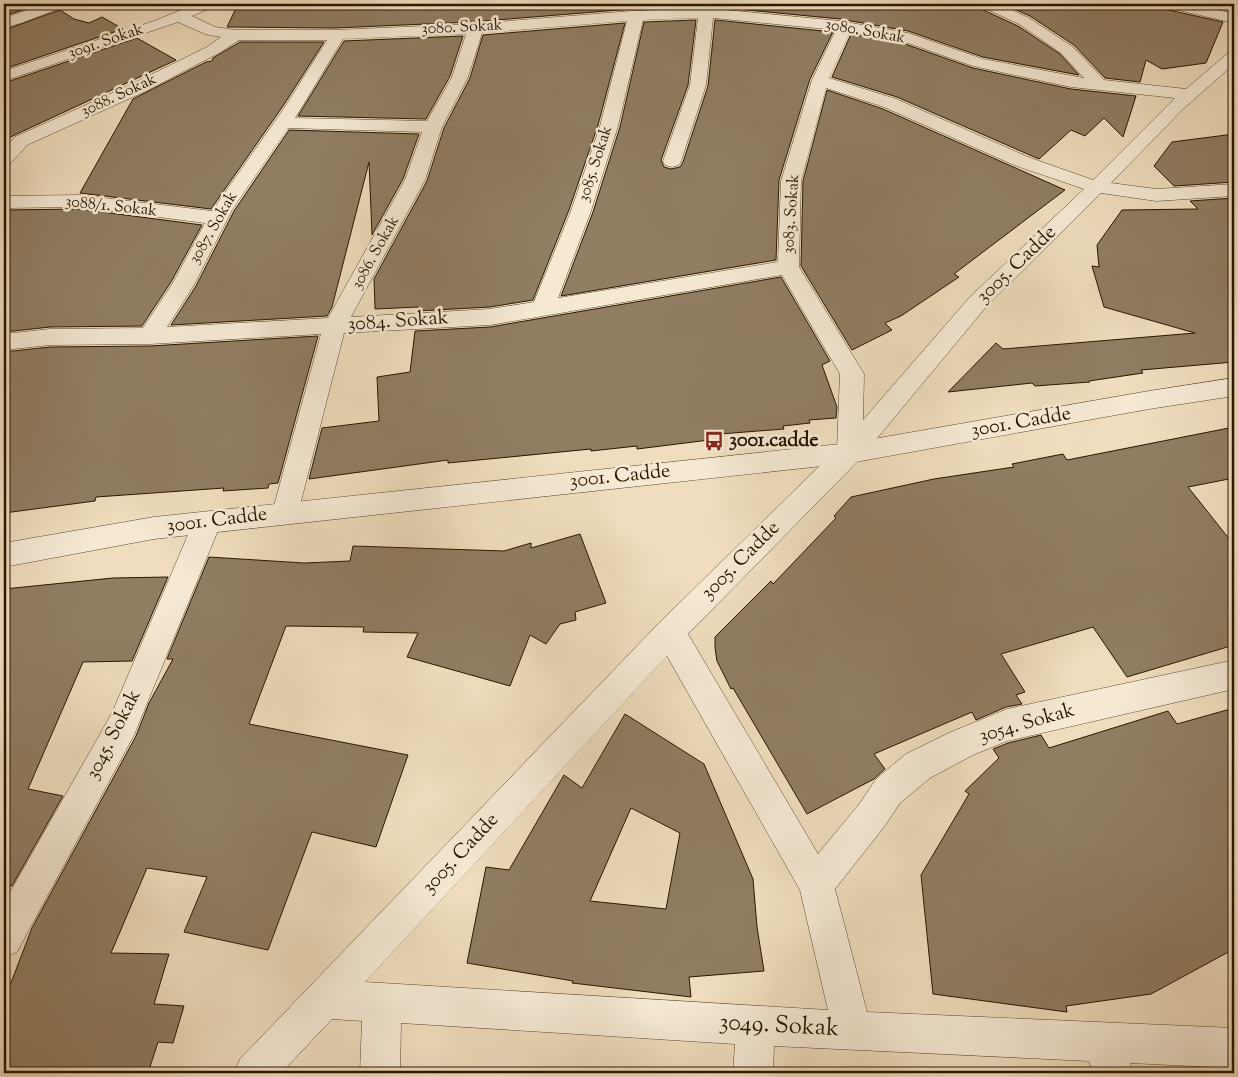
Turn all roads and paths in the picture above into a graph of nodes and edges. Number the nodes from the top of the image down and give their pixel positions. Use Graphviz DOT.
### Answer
graph roads {
  1 [pos="58,4"];
  2 [pos="208,4"];
  3 [pos="585,4"];
  4 [pos="987,4"];
  5 [pos="1169,4"];
  6 [pos="706,13"];
  7 [pos="1234,14"];
  8 [pos="178,16"];
  9 [pos="636,16"];
  10 [pos="566,21"];
  11 [pos="4,23"];
  12 [pos="845,27"];
  13 [pos="476,28"];
  14 [pos="235,35"];
  15 [pos="338,35"];
  16 [pos="1234,56"];
  17 [pos="4,76"];
  18 [pos="820,80"];
  19 [pos="1099,85"];
  20 [pos="1189,94"];
  21 [pos="282,123"];
  22 [pos="433,127"];
  23 [pos="22,141"];
  24 [pos="4,147"];
  25 [pos="4,159"];
  26 [pos="672,161"];
  27 [pos="1096,188"];
  28 [pos="1234,190"];
  29 [pos="4,202"];
  30 [pos="218,218"];
  31 [pos="788,267"];
  32 [pos="543,308"];
  33 [pos="335,326"];
  34 [pos="150,336"];
  35 [pos="4,342"];
  36 [pos="1234,387"];
  37 [pos="850,453"];
  38 [pos="285,513"];
  39 [pos="206,523"];
  40 [pos="4,555"];
  41 [pos="670,632"];
  42 [pos="1234,674"];
  43 [pos="816,884"];
  44 [pos="4,938"];
  45 [pos="324,999"];
  46 [pos="382,1002"];
  47 [pos="754,1026"];
  48 [pos="852,1030"];
  49 [pos="1234,1048"];
  50 [pos="1108,1058"];
  51 [pos="254,1073"];
  52 [pos="380,1073"];
  53 [pos="753,1073"];
  1 -- 11 [label="street"];
  2 -- 8 [label="street, 3091. Sokak"];
  3 -- 10 [label="street"];
  4 -- 19 [label="street"];
  5 -- 7 [label="street"];
  6 -- 9 [label="street, 3080. Sokak"];
  6 -- 12 [label="street, 3080. Sokak"];
  6 -- 26 [label="street"];
  8 -- 14 [label="street, 3080. Sokak"];
  8 -- 17 [label="street, 3091. Sokak"];
  9 -- 10 [label="street, 3080. Sokak"];
  9 -- 32 [label="street, 3085. Sokak"];
  10 -- 13 [label="street, 3080. Sokak"];
  12 -- 18 [label="street, 3083. Sokak"];
  12 -- 19 [label="street, 3080. Sokak"];
  13 -- 15 [label="street, 3080. Sokak"];
  13 -- 22 [label="street, 3086. Sokak"];
  14 -- 15 [label="street, 3080. Sokak"];
  14 -- 23 [label="street, 3088. Sokak"];
  15 -- 21 [label="street, 3087. Sokak"];
  16 -- 20 [label="street, 3005. Cadde"];
  18 -- 27 [label="street"];
  18 -- 31 [label="street, 3083. Sokak"];
  19 -- 20 [label="street, 3080. Sokak"];
  20 -- 27 [label="street, 3005. Cadde"];
  21 -- 22 [label="street"];
  21 -- 30 [label="street, 3087. Sokak"];
  22 -- 33 [label="street, 3086. Sokak"];
  23 -- 24 [label="street"];
  23 -- 25 [label="street, 3088. Sokak"];
  27 -- 28 [label="street"];
  27 -- 37 [label="street, 3005. Cadde"];
  29 -- 30 [label="street, 3088/1. Sokak"];
  30 -- 34 [label="street, 3087. Sokak"];
  31 -- 32 [label="street, 3084. Sokak"];
  31 -- 37 [label="street, 3083. Sokak"];
  32 -- 33 [label="street, 3084. Sokak"];
  33 -- 34 [label="street, 3084. Sokak"];
  33 -- 38 [label="street, 3086. Sokak"];
  34 -- 35 [label="street, 3084. Sokak"];
  36 -- 37 [label="street, 3001. Cadde"];
  37 -- 38 [label="street, 3001. Cadde"];
  37 -- 41 [label="street, 3005. Cadde"];
  38 -- 39 [label="street, 3001. Cadde"];
  39 -- 40 [label="street, 3001. Cadde"];
  39 -- 44 [label="street, 3045. Sokak"];
  41 -- 43 [label="street"];
  41 -- 45 [label="street, 3005. Cadde"];
  42 -- 43 [label="street, 3054. Sokak"];
  43 -- 48 [label="street"];
  45 -- 46 [label="street, 3049. Sokak"];
  45 -- 51 [label="street, 3005. Cadde"];
  46 -- 47 [label="street, 3049. Sokak"];
  46 -- 52 [label="street"];
  47 -- 48 [label="street, 3049. Sokak"];
  47 -- 53 [label="street"];
  48 -- 50 [label="street, 3049. Sokak"];
  49 -- 50 [label="street, 3049. Sokak"];
}
